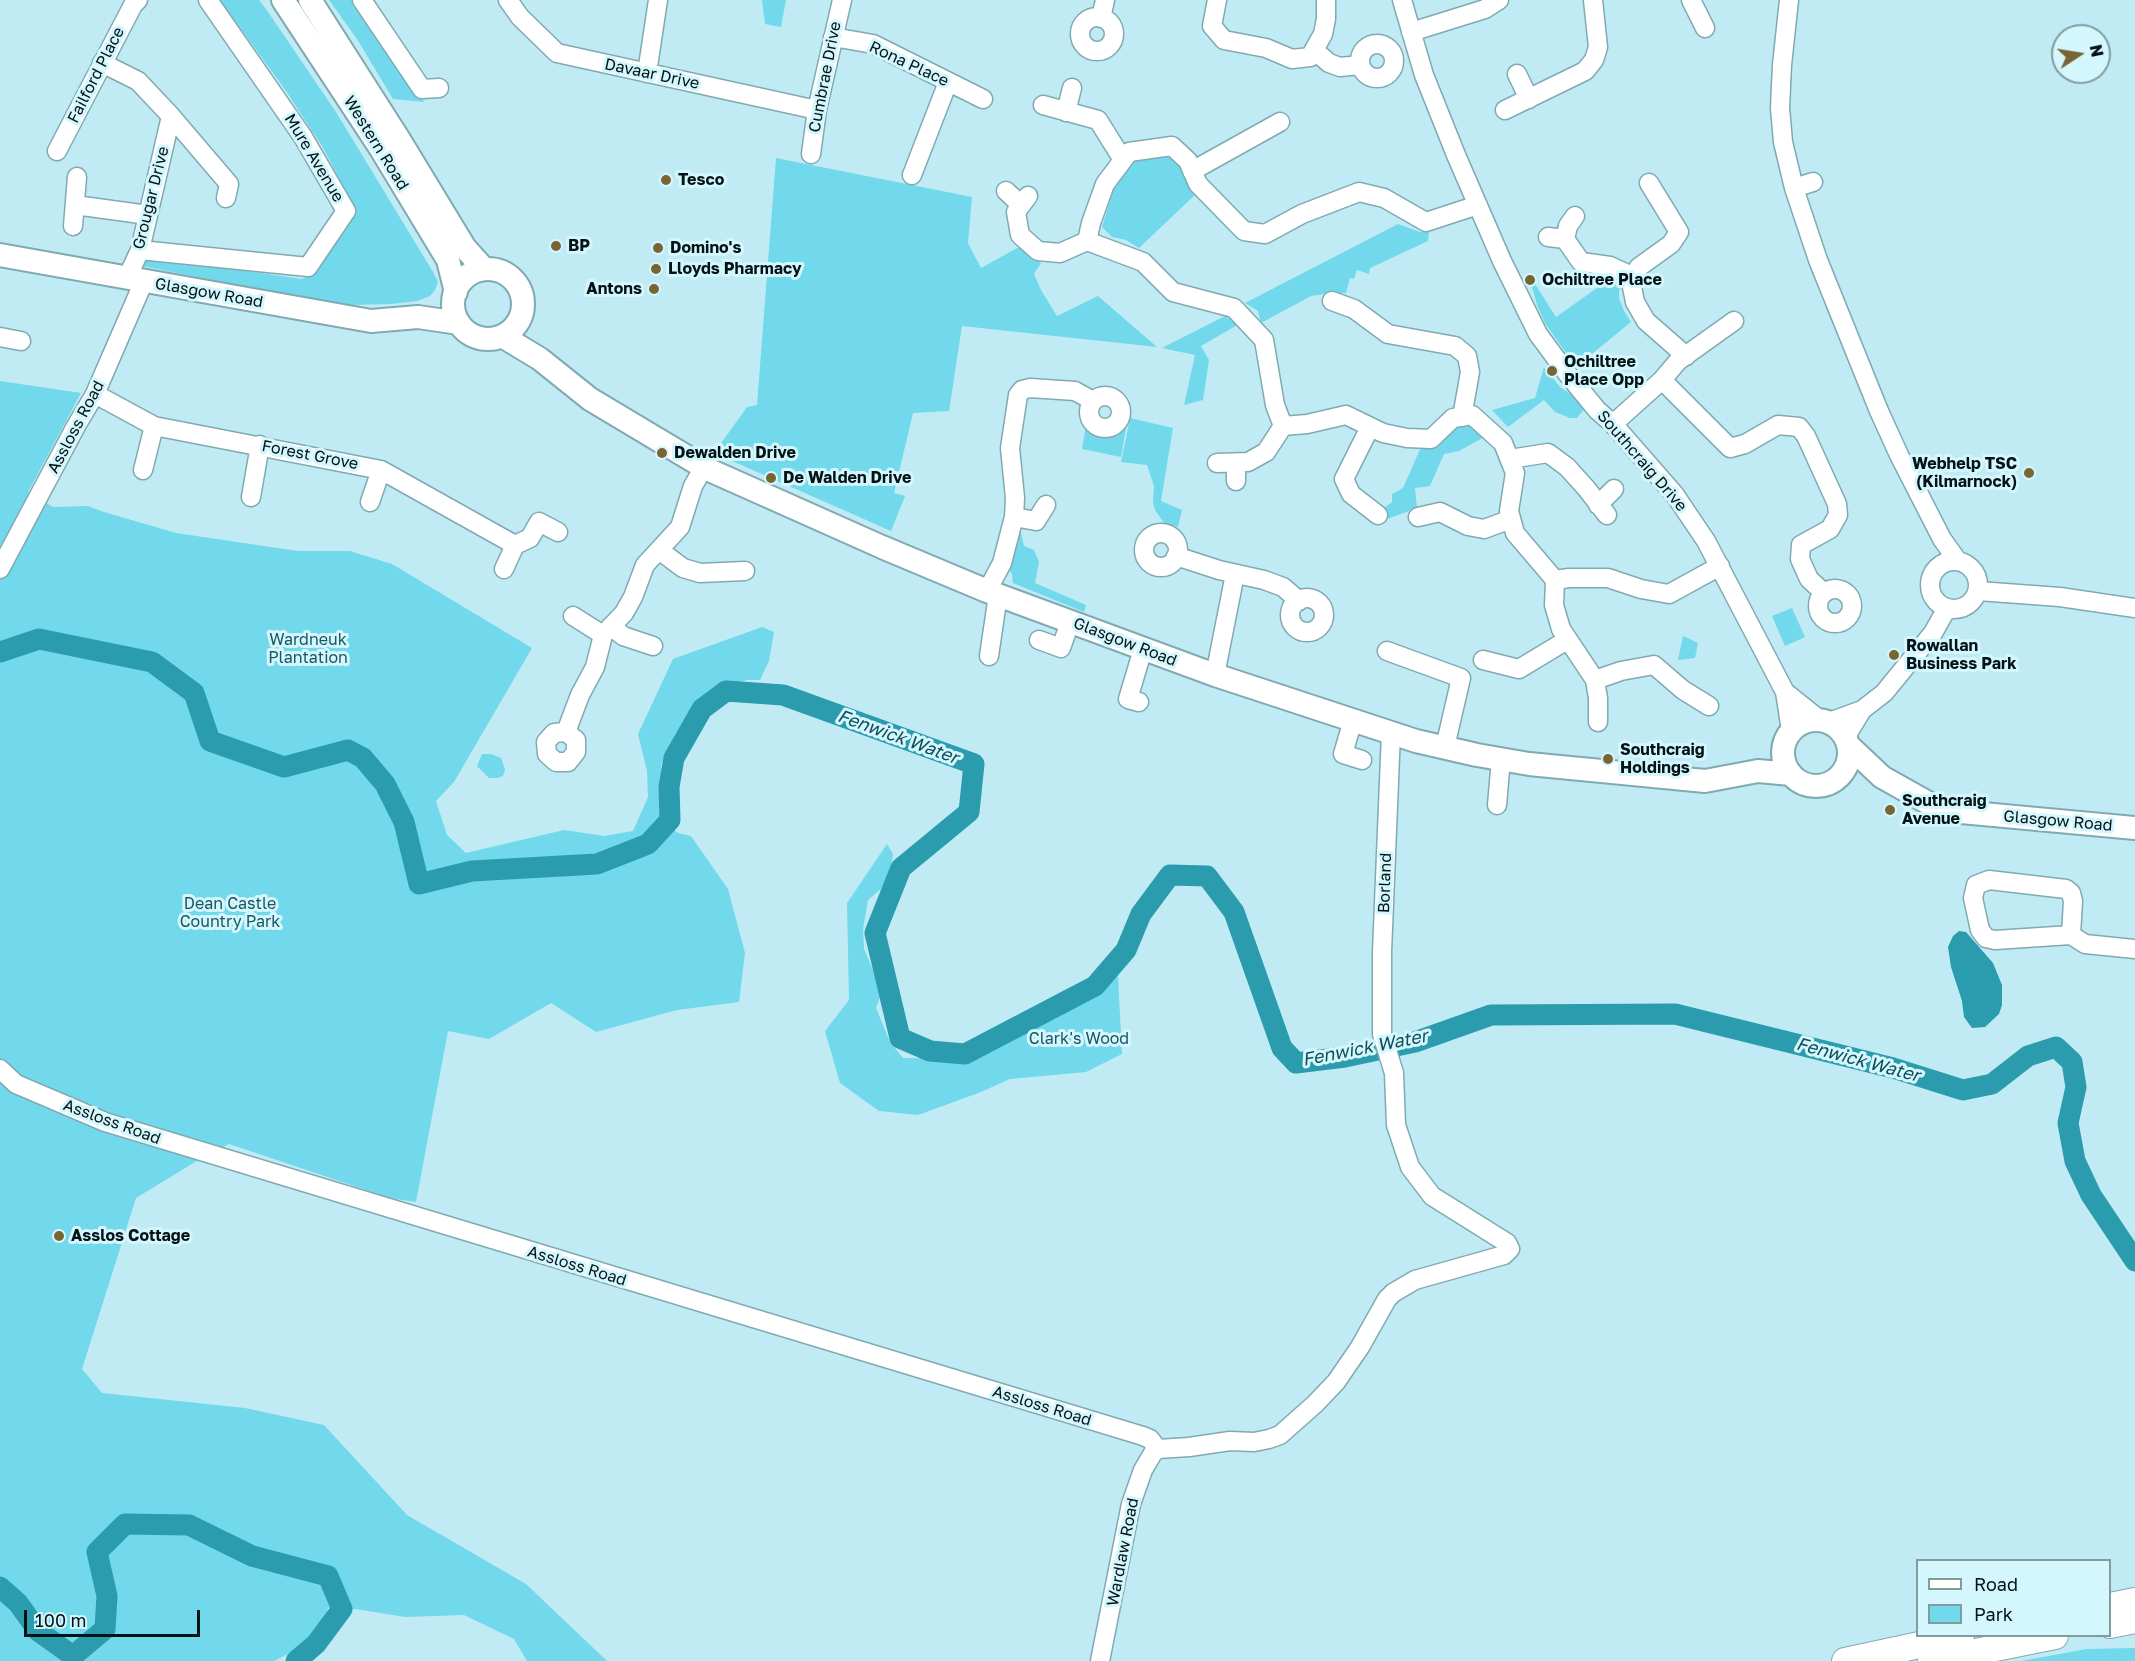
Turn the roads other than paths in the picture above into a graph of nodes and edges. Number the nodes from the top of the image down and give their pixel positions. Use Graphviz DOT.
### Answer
graph roads {
  1 [pos="138,0"];
  2 [pos="208,0"];
  3 [pos="283,0"];
  4 [pos="310,0"];
  5 [pos="362,0"];
  6 [pos="508,0"];
  7 [pos="658,0"];
  8 [pos="842,0"];
  9 [pos="1217,0"];
  10 [pos="1326,0"];
  11 [pos="1402,0"];
  12 [pos="1499,0"];
  13 [pos="1593,0"];
  14 [pos="1691,0"];
  15 [pos="1789,0"];
  16 [pos="1705,28"];
  17 [pos="1411,32"];
  18 [pos="833,37"];
  19 [pos="1314,50"];
  20 [pos="102,63"];
  21 [pos="1360,65"];
  22 [pos="647,73"];
  23 [pos="1517,74"];
  24 [pos="948,82"];
  25 [pos="439,88"];
  26 [pos="1072,88"];
  27 [pos="983,99"];
  28 [pos="1529,99"];
  29 [pos="1043,105"];
  30 [pos="817,110"];
  31 [pos="1505,110"];
  32 [pos="1066,112"];
  33 [pos="171,116"];
  34 [pos="1280,122"];
  35 [pos="57,151"];
  36 [pos="811,154"];
  37 [pos="1123,160"];
  38 [pos="1192,171"];
  39 [pos="912,175"];
  40 [pos="77,177"];
  41 [pos="1649,183"];
  42 [pos="1813,183"];
  43 [pos="1794,188"];
  44 [pos="1006,191"];
  45 [pos="226,198"];
  46 [pos="75,205"];
  47 [pos="1478,206"];
  48 [pos="148,215"];
  49 [pos="1575,216"];
  50 [pos="73,226"];
  51 [pos="1087,241"];
  52 [pos="140,249"];
  53 [pos="0,255"];
  54 [pos="484,269"];
  55 [pos="1634,277"];
  56 [pos="136,280"];
  57 [pos="1332,301"];
  58 [pos="456,306"];
  59 [pos="521,316"];
  60 [pos="1734,321"];
  61 [pos="502,336"];
  62 [pos="0,337"];
  63 [pos="21,341"];
  64 [pos="1686,356"];
  65 [pos="540,359"];
  66 [pos="1662,380"];
  67 [pos="95,394"];
  68 [pos="1093,401"];
  69 [pos="1462,417"];
  70 [pos="1613,424"];
  71 [pos="154,426"];
  72 [pos="1282,426"];
  73 [pos="1370,426"];
  74 [pos="260,445"];
  75 [pos="1510,459"];
  76 [pos="1217,463"];
  77 [pos="1236,463"];
  78 [pos="704,467"];
  79 [pos="143,470"];
  80 [pos="381,470"];
  81 [pos="1236,481"];
  82 [pos="1614,489"];
  83 [pos="251,497"];
  84 [pos="370,502"];
  85 [pos="1046,505"];
  86 [pos="1378,514"];
  87 [pos="1014,517"];
  88 [pos="1418,517"];
  89 [pos="1511,519"];
  90 [pos="558,532"];
  91 [pos="515,545"];
  92 [pos="659,550"];
  93 [pos="1176,556"];
  94 [pos="1957,560"];
  95 [pos="1720,566"];
  96 [pos="0,569"];
  97 [pos="504,569"];
  98 [pos="745,571"];
  99 [pos="1235,574"];
  100 [pos="1555,580"];
  101 [pos="1978,591"];
  102 [pos="993,593"];
  103 [pos="1824,593"];
  104 [pos="1299,601"];
  105 [pos="1947,608"];
  106 [pos="2135,608"];
  107 [pos="573,616"];
  108 [pos="1070,622"];
  109 [pos="607,631"];
  110 [pos="1039,640"];
  111 [pos="1567,640"];
  112 [pos="653,646"];
  113 [pos="1143,649"];
  114 [pos="1387,651"];
  115 [pos="989,657"];
  116 [pos="1483,660"];
  117 [pos="1215,675"];
  118 [pos="1595,681"];
  119 [pos="1785,692"];
  120 [pos="1139,702"];
  121 [pos="1709,706"];
  122 [pos="1353,720"];
  123 [pos="1598,723"];
  124 [pos="1836,731"];
  125 [pos="566,732"];
  126 [pos="1391,733"];
  127 [pos="1787,740"];
  128 [pos="1445,747"];
  129 [pos="1501,759"];
  130 [pos="1362,760"];
  131 [pos="1758,771"];
  132 [pos="1791,774"];
  133 [pos="1840,775"];
  134 [pos="1882,777"];
  135 [pos="1497,806"];
  136 [pos="2135,828"];
  137 [pos="2072,935"];
  138 [pos="2135,949"];
  139 [pos="0,1069"];
  140 [pos="1158,1449"];
  141 [pos="2135,1601"];
  142 [pos="2111,1606"];
  143 [pos="2135,1620"];
  144 [pos="2111,1625"];
  145 [pos="1952,1637"];
  146 [pos="2045,1637"];
  147 [pos="1100,1661"];
  148 [pos="1845,1661"];
  149 [pos="1931,1661"];
  1 -- 20 [label="street, Failford Place"];
  2 -- 52 [label="street, Mure Avenue"];
  3 -- 58 [label="main road, Western Road"];
  4 -- 54 [label="main road, Western Road"];
  5 -- 25 [label="street"];
  6 -- 22 [label="street, Davaar Drive"];
  7 -- 22 [label="street"];
  8 -- 18 [label="street, Cumbrae Drive"];
  9 -- 19 [label="street"];
  10 -- 19 [label="street"];
  11 -- 17 [label="street, Southcraig Drive"];
  12 -- 17 [label="street"];
  13 -- 28 [label="street"];
  14 -- 16 [label="street"];
  15 -- 43 [label="street"];
  17 -- 47 [label="street, Southcraig Drive"];
  18 -- 24 [label="street, Rona Place"];
  18 -- 30 [label="street, Cumbrae Drive"];
  19 -- 21 [label="street"];
  20 -- 33 [label="street, Grougar Drive"];
  20 -- 35 [label="street, Failford Place"];
  22 -- 30 [label="street, Davaar Drive"];
  23 -- 28 [label="street"];
  24 -- 27 [label="street, Rona Place"];
  24 -- 39 [label="street"];
  26 -- 32 [label="street"];
  28 -- 31 [label="street"];
  29 -- 32 [label="street"];
  30 -- 36 [label="street, Cumbrae Drive"];
  32 -- 37 [label="street"];
  33 -- 45 [label="street, Grougar Drive"];
  33 -- 48 [label="street, Grougar Drive"];
  34 -- 38 [label="street"];
  37 -- 38 [label="street"];
  37 -- 51 [label="street"];
  38 -- 47 [label="street"];
  40 -- 46 [label="street"];
  41 -- 55 [label="street"];
  42 -- 43 [label="street"];
  43 -- 94 [label="street"];
  44 -- 51 [label="street"];
  46 -- 48 [label="street"];
  46 -- 50 [label="street"];
  47 -- 70 [label="street, Southcraig Drive"];
  48 -- 52 [label="street, Grougar Drive"];
  49 -- 55 [label="street"];
  51 -- 72 [label="street"];
  52 -- 56 [label="street, Grougar Drive"];
  53 -- 56 [label="main road, Glasgow Road"];
  54 -- 58 [label="main road"];
  54 -- 59 [label="main road"];
  55 -- 64 [label="street"];
  56 -- 58 [label="main road, Glasgow Road"];
  56 -- 67 [label="street, Assloss Road"];
  57 -- 69 [label="street"];
  58 -- 61 [label="main road"];
  59 -- 61 [label="main road"];
  59 -- 65 [label="main road, Glasgow Road"];
  60 -- 64 [label="street"];
  61 -- 65 [label="main road, Glasgow Road"];
  62 -- 63 [label="street"];
  64 -- 66 [label="street"];
  65 -- 78 [label="main road, Glasgow Road"];
  66 -- 70 [label="street"];
  66 -- 103 [label="street"];
  67 -- 71 [label="street, Forest Grove"];
  67 -- 96 [label="street, Assloss Road"];
  68 -- 87 [label="street"];
  69 -- 73 [label="street"];
  69 -- 75 [label="street"];
  70 -- 95 [label="street, Southcraig Drive"];
  71 -- 74 [label="street, Forest Grove"];
  71 -- 79 [label="street"];
  72 -- 73 [label="street"];
  72 -- 77 [label="street"];
  73 -- 86 [label="street"];
  74 -- 80 [label="street, Forest Grove"];
  74 -- 83 [label="street"];
  75 -- 82 [label="street"];
  75 -- 89 [label="street"];
  76 -- 77 [label="street"];
  77 -- 81 [label="street"];
  78 -- 92 [label="street"];
  78 -- 102 [label="main road, Glasgow Road"];
  80 -- 84 [label="street"];
  80 -- 91 [label="street, Forest Grove"];
  85 -- 87 [label="street"];
  87 -- 102 [label="street"];
  88 -- 89 [label="street"];
  89 -- 100 [label="street"];
  90 -- 91 [label="street"];
  91 -- 97 [label="street"];
  92 -- 98 [label="street"];
  92 -- 109 [label="street"];
  93 -- 99 [label="street"];
  94 -- 101 [label="street"];
  94 -- 105 [label="street"];
  95 -- 100 [label="street"];
  95 -- 119 [label="street, Southcraig Drive"];
  99 -- 104 [label="street"];
  99 -- 117 [label="street"];
  100 -- 111 [label="street"];
  101 -- 105 [label="street"];
  101 -- 106 [label="street"];
  102 -- 108 [label="main road, Glasgow Road"];
  102 -- 115 [label="street"];
  105 -- 124 [label="street"];
  107 -- 109 [label="street"];
  108 -- 110 [label="street"];
  108 -- 113 [label="main road, Glasgow Road"];
  109 -- 112 [label="street"];
  109 -- 125 [label="street"];
  111 -- 116 [label="street"];
  111 -- 118 [label="street"];
  113 -- 117 [label="main road, Glasgow Road"];
  113 -- 120 [label="street"];
  114 -- 128 [label="street"];
  117 -- 122 [label="main road, Glasgow Road"];
  118 -- 121 [label="street"];
  118 -- 123 [label="street"];
  119 -- 124 [label="street, Southcraig Drive"];
  119 -- 127 [label="street, Southcraig Drive"];
  122 -- 126 [label="main road, Glasgow Road"];
  122 -- 130 [label="street"];
  124 -- 127 [label="main road"];
  124 -- 133 [label="main road"];
  124 -- 134 [label="main road, Glasgow Road"];
  126 -- 128 [label="main road, Glasgow Road"];
  126 -- 140 [label="street, Borland"];
  127 -- 131 [label="main road, Glasgow Road"];
  127 -- 132 [label="main road"];
  128 -- 129 [label="main road, Glasgow Road"];
  129 -- 131 [label="main road, Glasgow Road"];
  129 -- 135 [label="street"];
  131 -- 132 [label="main road, Glasgow Road"];
  132 -- 133 [label="main road"];
  133 -- 134 [label="main road, Glasgow Road"];
  134 -- 136 [label="main road, Glasgow Road"];
  137 -- 137 [label="street"];
  137 -- 138 [label="street"];
  139 -- 140 [label="street, Assloss Road"];
  140 -- 147 [label="street, Wardlaw Road"];
  141 -- 142 [label="highway"];
  143 -- 144 [label="highway"];
  145 -- 148 [label="highway"];
  146 -- 149 [label="highway"];
}
